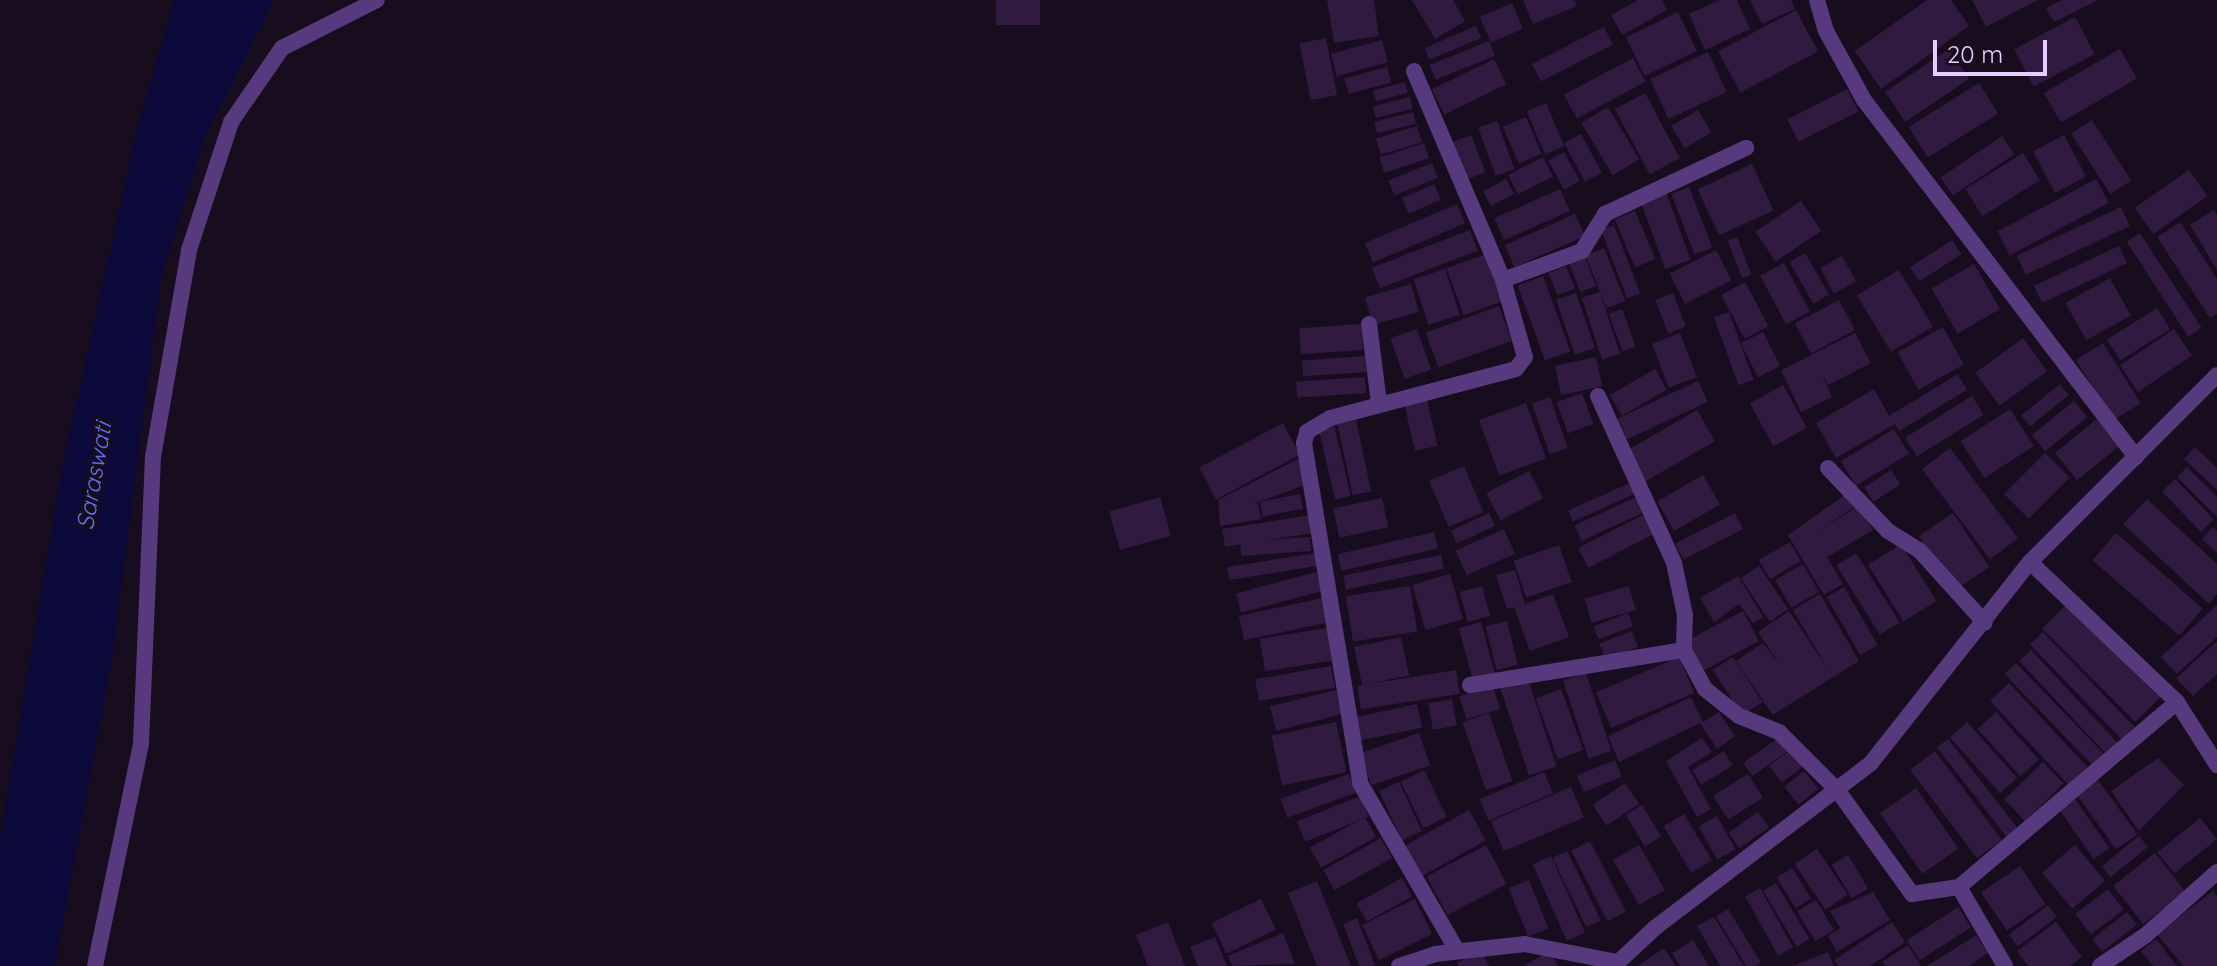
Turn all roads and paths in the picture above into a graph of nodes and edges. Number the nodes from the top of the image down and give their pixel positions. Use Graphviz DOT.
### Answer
graph roads {
  1 [pos="377,0"];
  2 [pos="1817,0"];
  3 [pos="1414,71"];
  4 [pos="1746,148"];
  5 [pos="1503,280"];
  6 [pos="1369,324"];
  7 [pos="2217,375"];
  8 [pos="1598,396"];
  9 [pos="1379,403"];
  10 [pos="2136,457"];
  11 [pos="1828,468"];
  12 [pos="2030,562"];
  13 [pos="1985,623"];
  14 [pos="1684,650"];
  15 [pos="1470,685"];
  16 [pos="2177,702"];
  17 [pos="2217,765"];
  18 [pos="1838,791"];
  19 [pos="2217,872"];
  20 [pos="1959,887"];
  21 [pos="1457,950"];
  22 [pos="1616,964"];
  23 [pos="95,966"];
  24 [pos="1399,966"];
  25 [pos="2005,966"];
  26 [pos="2100,966"];
  1 -- 23 [label="street"];
  2 -- 10 [label="street"];
  3 -- 5 [label="street"];
  4 -- 5 [label="street"];
  5 -- 9 [label="street"];
  6 -- 9 [label="street"];
  7 -- 10 [label="street"];
  8 -- 14 [label="street"];
  9 -- 21 [label="street"];
  10 -- 12 [label="street"];
  11 -- 13 [label="street"];
  12 -- 13 [label="street"];
  12 -- 16 [label="street"];
  13 -- 18 [label="street"];
  14 -- 15 [label="street"];
  14 -- 18 [label="street"];
  16 -- 17 [label="street"];
  16 -- 20 [label="street"];
  18 -- 20 [label="street"];
  18 -- 22 [label="street"];
  19 -- 26 [label="street"];
  20 -- 25 [label="street"];
  21 -- 22 [label="street"];
  21 -- 24 [label="street"];
}
